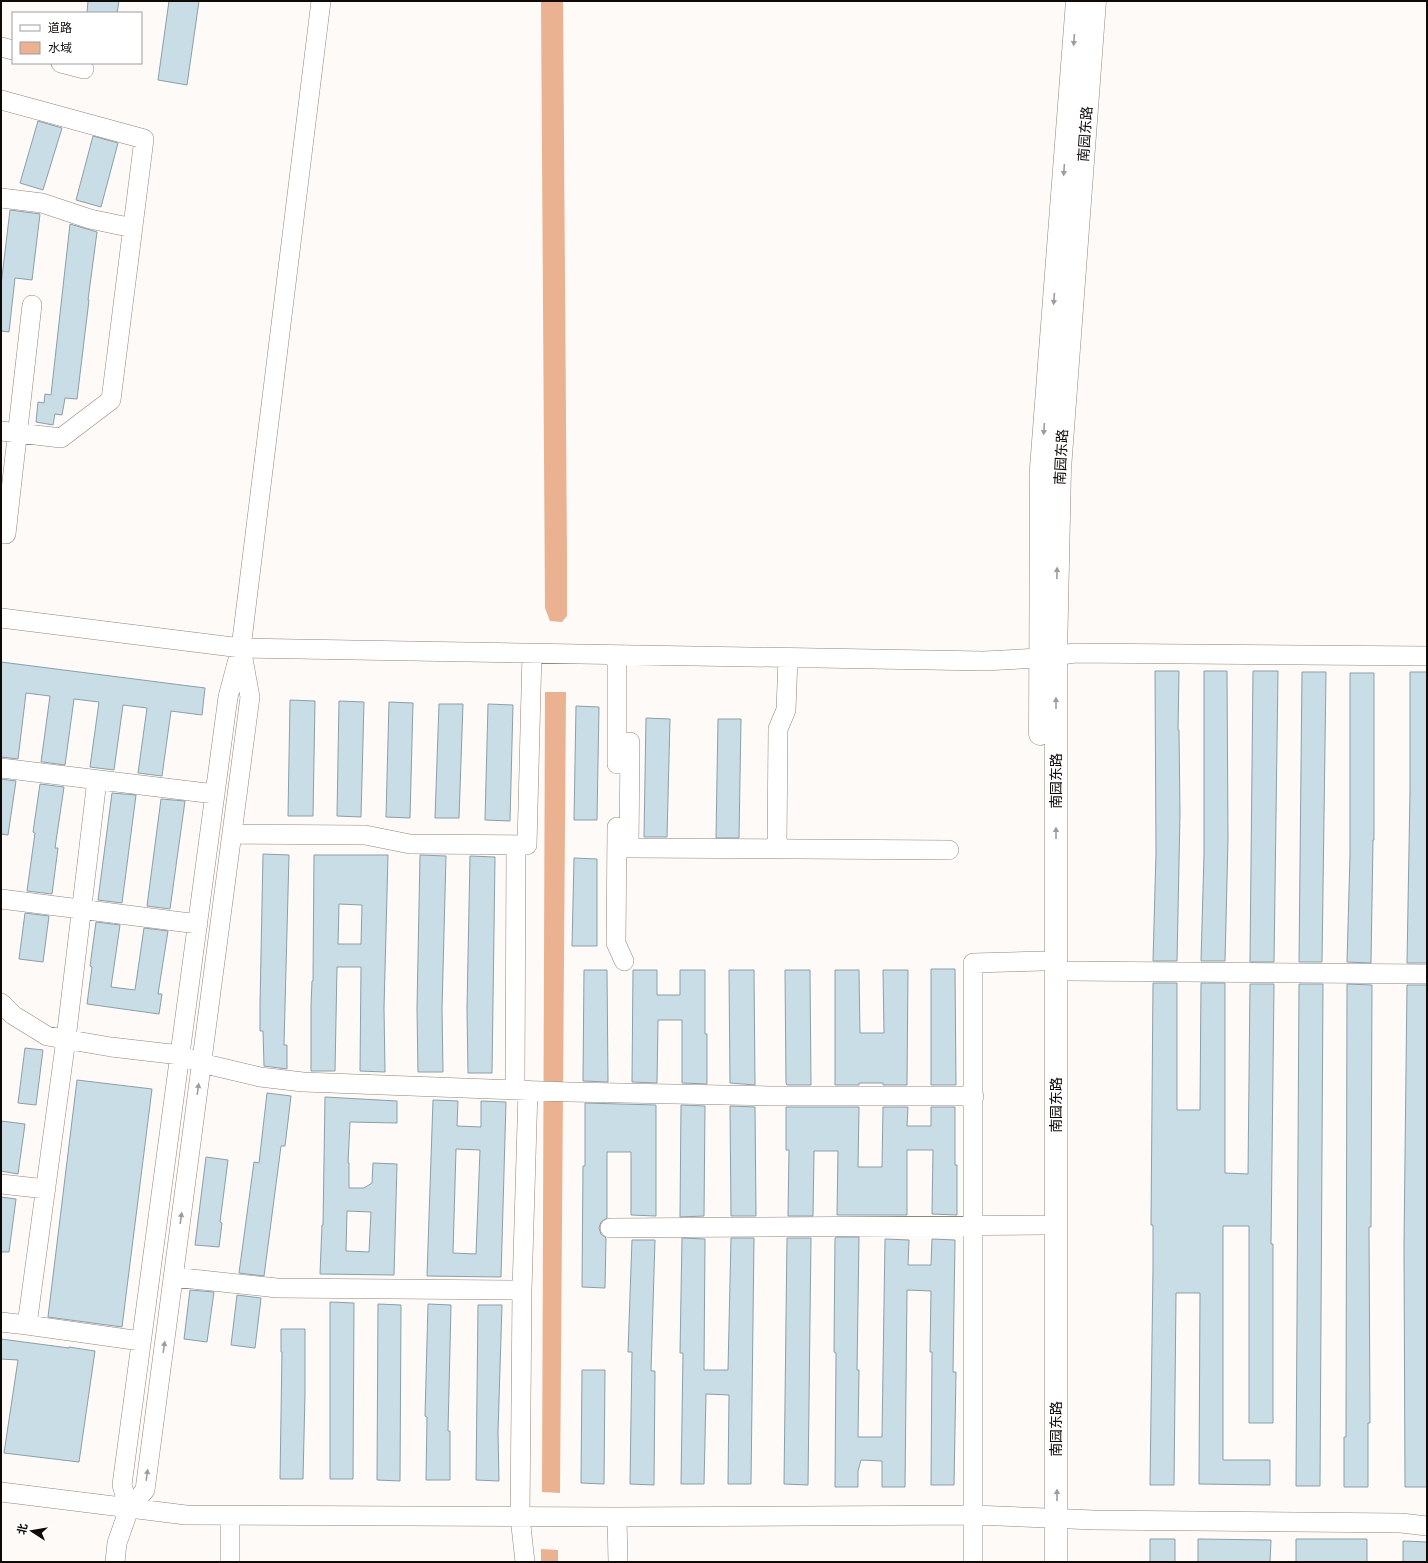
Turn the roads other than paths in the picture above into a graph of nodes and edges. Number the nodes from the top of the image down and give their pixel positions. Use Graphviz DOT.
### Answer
graph roads {
  1 [pos="321,1"];
  2 [pos="1077,1"];
  3 [pos="1095,1"];
  4 [pos="1,47"];
  5 [pos="12,50"];
  6 [pos="65,64"];
  7 [pos="84,69"];
  8 [pos="1,100"];
  9 [pos="1,198"];
  10 [pos="132,228"];
  11 [pos="32,305"];
  12 [pos="10,432"];
  13 [pos="1,534"];
  14 [pos="1,618"];
  15 [pos="241,648"];
  16 [pos="532,653"];
  17 [pos="617,655"];
  18 [pos="1427,656"];
  19 [pos="1048,657"];
  20 [pos="788,658"];
  21 [pos="630,742"];
  22 [pos="1,768"];
  23 [pos="97,780"];
  24 [pos="215,794"];
  25 [pos="232,834"];
  26 [pos="516,845"];
  27 [pos="777,849"];
  28 [pos="949,850"];
  29 [pos="1,899"];
  30 [pos="82,908"];
  31 [pos="198,924"];
  32 [pos="1042,961"];
  33 [pos="624,962"];
  34 [pos="1069,972"];
  35 [pos="1427,974"];
  36 [pos="1,1003"];
  37 [pos="66,1039"];
  38 [pos="180,1055"];
  39 [pos="202,1063"];
  40 [pos="528,1090"];
  41 [pos="974,1096"];
  42 [pos="1,1184"];
  43 [pos="46,1189"];
  44 [pos="1043,1225"];
  45 [pos="973,1226"];
  46 [pos="610,1228"];
  47 [pos="173,1278"];
  48 [pos="522,1290"];
  49 [pos="1,1322"];
  50 [pos="27,1325"];
  51 [pos="142,1341"];
  52 [pos="1,1492"];
  53 [pos="129,1509"];
  54 [pos="973,1515"];
  55 [pos="230,1516"];
  56 [pos="520,1517"];
  57 [pos="617,1517"];
  58 [pos="1049,1517"];
  59 [pos="1427,1526"];
  60 [pos="115,1562"];
  61 [pos="230,1562"];
  62 [pos="525,1562"];
  63 [pos="618,1562"];
  64 [pos="973,1562"];
  65 [pos="1042,1562"];
  66 [pos="1056,1562"];
  1 -- 15 [label="street"];
  2 -- 19 [label="main road, 南园东路, one-way"];
  19 -- 3 [label="main road, 南园东路, one-way"];
  4 -- 5 [label="street"];
  6 -- 7 [label="street"];
  8 -- 10 [label="street"];
  9 -- 10 [label="street"];
  10 -- 12 [label="street"];
  11 -- 12 [label="street"];
  12 -- 13 [label="street"];
  14 -- 15 [label="street"];
  15 -- 16 [label="street"];
  15 -- 24 [label="street"];
  15 -- 25 [label="street"];
  16 -- 17 [label="street"];
  16 -- 26 [label="street"];
  17 -- 20 [label="street"];
  17 -- 33 [label="street"];
  18 -- 19 [label="street"];
  19 -- 20 [label="street"];
  19 -- 32 [label="main road, 南园东路"];
  58 -- 19 [label="main road, 南园东路, one-way"];
  20 -- 27 [label="street"];
  21 -- 27 [label="street"];
  22 -- 23 [label="street"];
  23 -- 24 [label="street"];
  23 -- 30 [label="street"];
  24 -- 31 [label="street"];
  25 -- 26 [label="street"];
  25 -- 39 [label="street"];
  26 -- 40 [label="street"];
  27 -- 28 [label="street"];
  29 -- 30 [label="street"];
  30 -- 31 [label="street"];
  30 -- 37 [label="street"];
  31 -- 38 [label="street"];
  32 -- 41 [label="street"];
  32 -- 44 [label="main road, 南园东路"];
  34 -- 35 [label="street"];
  36 -- 37 [label="street"];
  37 -- 38 [label="street"];
  37 -- 43 [label="street"];
  38 -- 39 [label="street"];
  38 -- 51 [label="street"];
  39 -- 40 [label="street"];
  47 -- 39 [label="street, one-way"];
  40 -- 41 [label="street"];
  40 -- 48 [label="street"];
  41 -- 45 [label="street"];
  42 -- 43 [label="street"];
  43 -- 50 [label="street"];
  44 -- 45 [label="street"];
  44 -- 58 [label="main road, 南园东路"];
  45 -- 46 [label="street"];
  45 -- 54 [label="street"];
  47 -- 48 [label="street"];
  53 -- 47 [label="street, one-way"];
  48 -- 56 [label="street"];
  49 -- 50 [label="street"];
  50 -- 51 [label="street"];
  51 -- 53 [label="street"];
  52 -- 53 [label="street"];
  53 -- 55 [label="street"];
  53 -- 60 [label="street"];
  54 -- 57 [label="street"];
  54 -- 58 [label="street"];
  54 -- 64 [label="street"];
  55 -- 56 [label="street"];
  55 -- 61 [label="street"];
  56 -- 57 [label="street"];
  56 -- 62 [label="street"];
  57 -- 63 [label="street"];
  58 -- 59 [label="street"];
  58 -- 65 [label="main road, 南园东路"];
  58 -- 66 [label="main road, 南园东路"];
}
